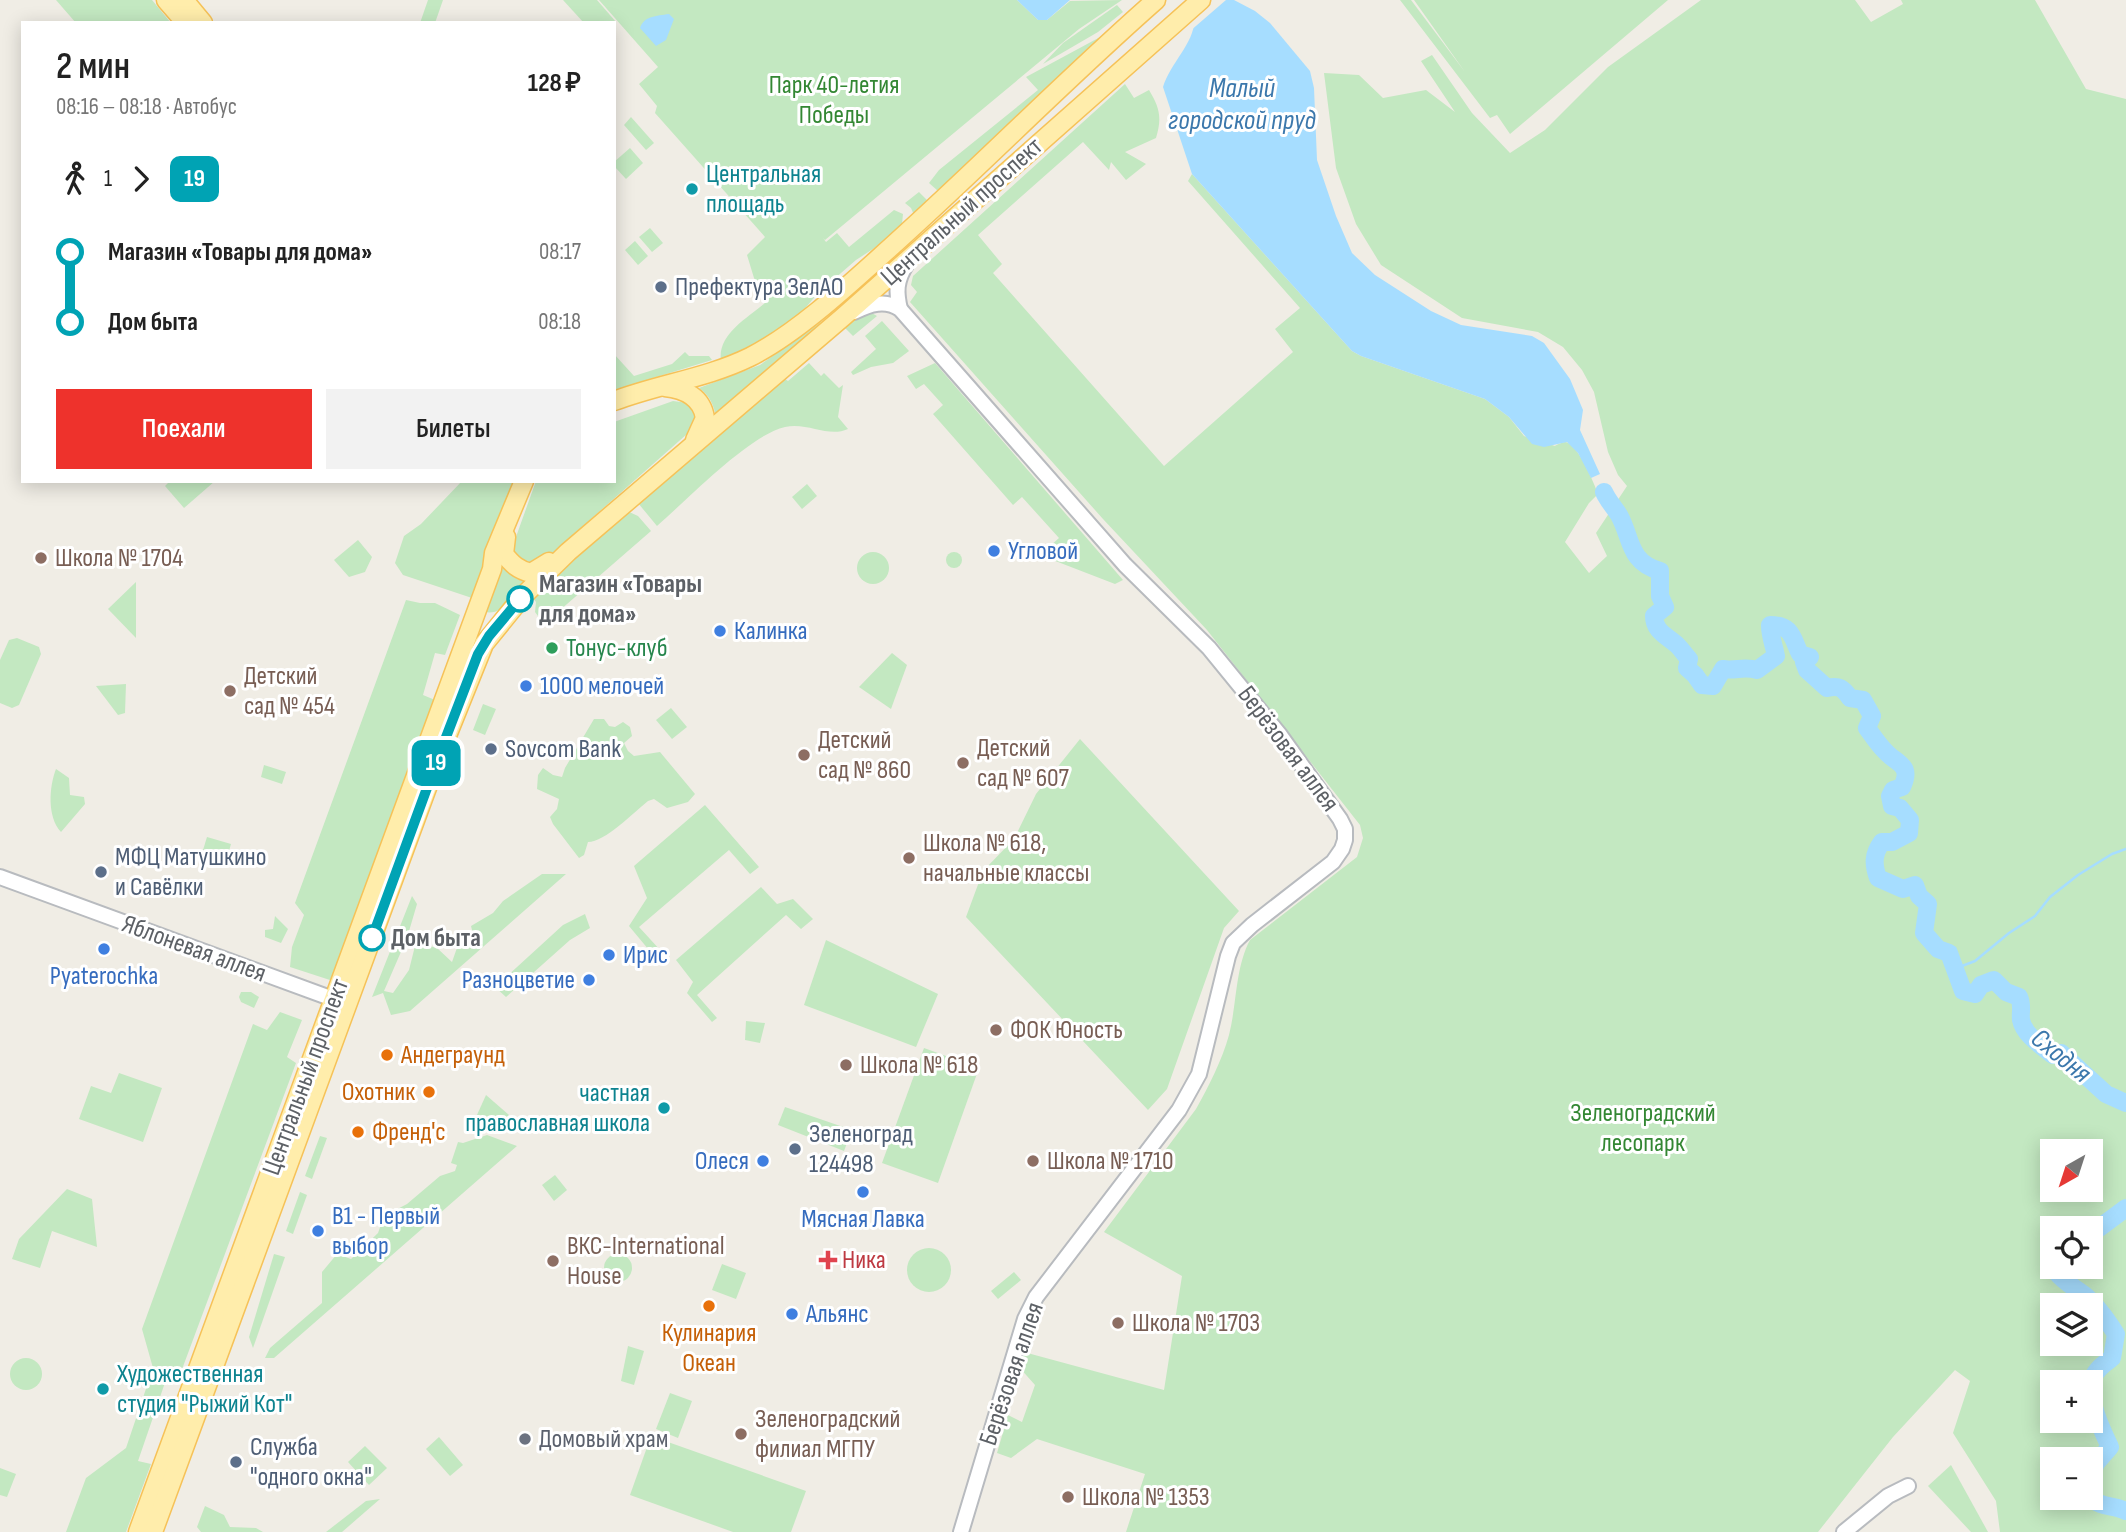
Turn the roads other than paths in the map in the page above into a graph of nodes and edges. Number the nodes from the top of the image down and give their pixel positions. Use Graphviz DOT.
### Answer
graph roads {
  1 [pos="166,0"];
  2 [pos="184,0"];
  3 [pos="1156,0"];
  4 [pos="1201,0"];
  5 [pos="184,21"];
  6 [pos="202,21"];
  7 [pos="915,252"];
  8 [pos="900,309"];
  9 [pos="843,317"];
  10 [pos="660,387"];
  11 [pos="616,400"];
  12 [pos="689,448"];
  13 [pos="523,483"];
  14 [pos="513,503"];
  15 [pos="568,552"];
  16 [pos="511,610"];
  17 [pos="476,613"];
  18 [pos="0,877"];
  19 [pos="373,914"];
  20 [pos="341,1002"];
  21 [pos="294,1128"];
  22 [pos="1908,1486"];
  23 [pos="138,1532"];
  24 [pos="153,1532"];
  25 [pos="961,1532"];
  26 [pos="1844,1532"];
  1 -- 5 [label="main road"];
  2 -- 6 [label="main road"];
  3 -- 10 [label="main road, Центральный проспект"];
  4 -- 7 [label="main road, Центральный проспект"];
  7 -- 8 [label="street"];
  7 -- 9 [label="main road, Центральный проспект"];
  8 -- 9 [label="street"];
  8 -- 25 [label="street, Берёзовая аллея"];
  9 -- 12 [label="main road, Центральный проспект"];
  10 -- 11 [label="main road, Центральный проспект"];
  10 -- 12 [label="main road, Центральный проспект"];
  12 -- 15 [label="main road, Центральный проспект"];
  13 -- 14 [label="main road, Центральный проспект"];
  14 -- 15 [label="main road, Центральный проспект"];
  14 -- 17 [label="main road, Центральный проспект"];
  15 -- 16 [label="main road, Центральный проспект"];
  16 -- 17 [label="main road"];
  16 -- 19 [label="main road, Центральный проспект"];
  17 -- 19 [label="main road, Центральный проспект"];
  18 -- 20 [label="street, Яблоневая аллея"];
  19 -- 20 [label="main road, Центральный проспект"];
  20 -- 21 [label="main road, Центральный проспект"];
  21 -- 23 [label="main road, Центральный проспект"];
  21 -- 24 [label="main road, Центральный проспект"];
  22 -- 26 [label="street"];
}
